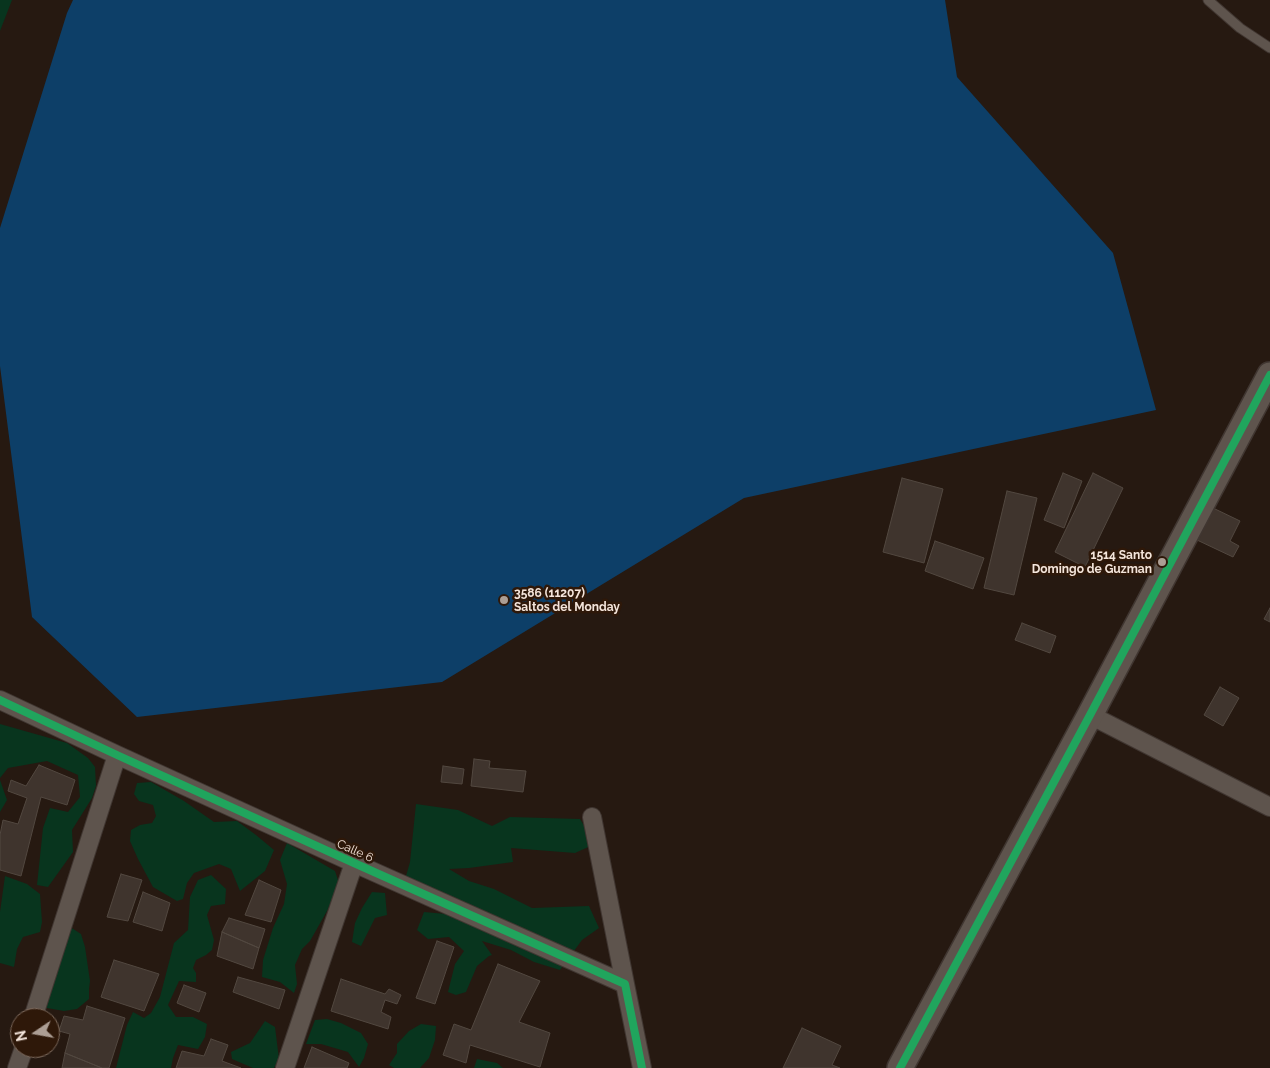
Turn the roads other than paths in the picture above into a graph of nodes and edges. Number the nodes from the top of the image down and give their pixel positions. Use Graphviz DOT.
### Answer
graph roads {
  1 [pos="1208,0"];
  2 [pos="1270,48"];
  3 [pos="1270,375"];
  4 [pos="0,700"];
  5 [pos="1090,715"];
  6 [pos="117,755"];
  7 [pos="1270,807"];
  8 [pos="592,817"];
  9 [pos="354,863"];
  10 [pos="626,984"];
  11 [pos="36,1008"];
  12 [pos="285,1068"];
  13 [pos="642,1068"];
  14 [pos="900,1068"];
  1 -- 2 [label="lane"];
  3 -- 5 [label="street"];
  4 -- 6 [label="street, Calle 6"];
  5 -- 7 [label="street"];
  5 -- 14 [label="street"];
  6 -- 9 [label="street, Calle 6"];
  6 -- 11 [label="street"];
  8 -- 10 [label="street"];
  9 -- 10 [label="street, Calle 6"];
  9 -- 12 [label="street"];
  10 -- 13 [label="street"];
}
